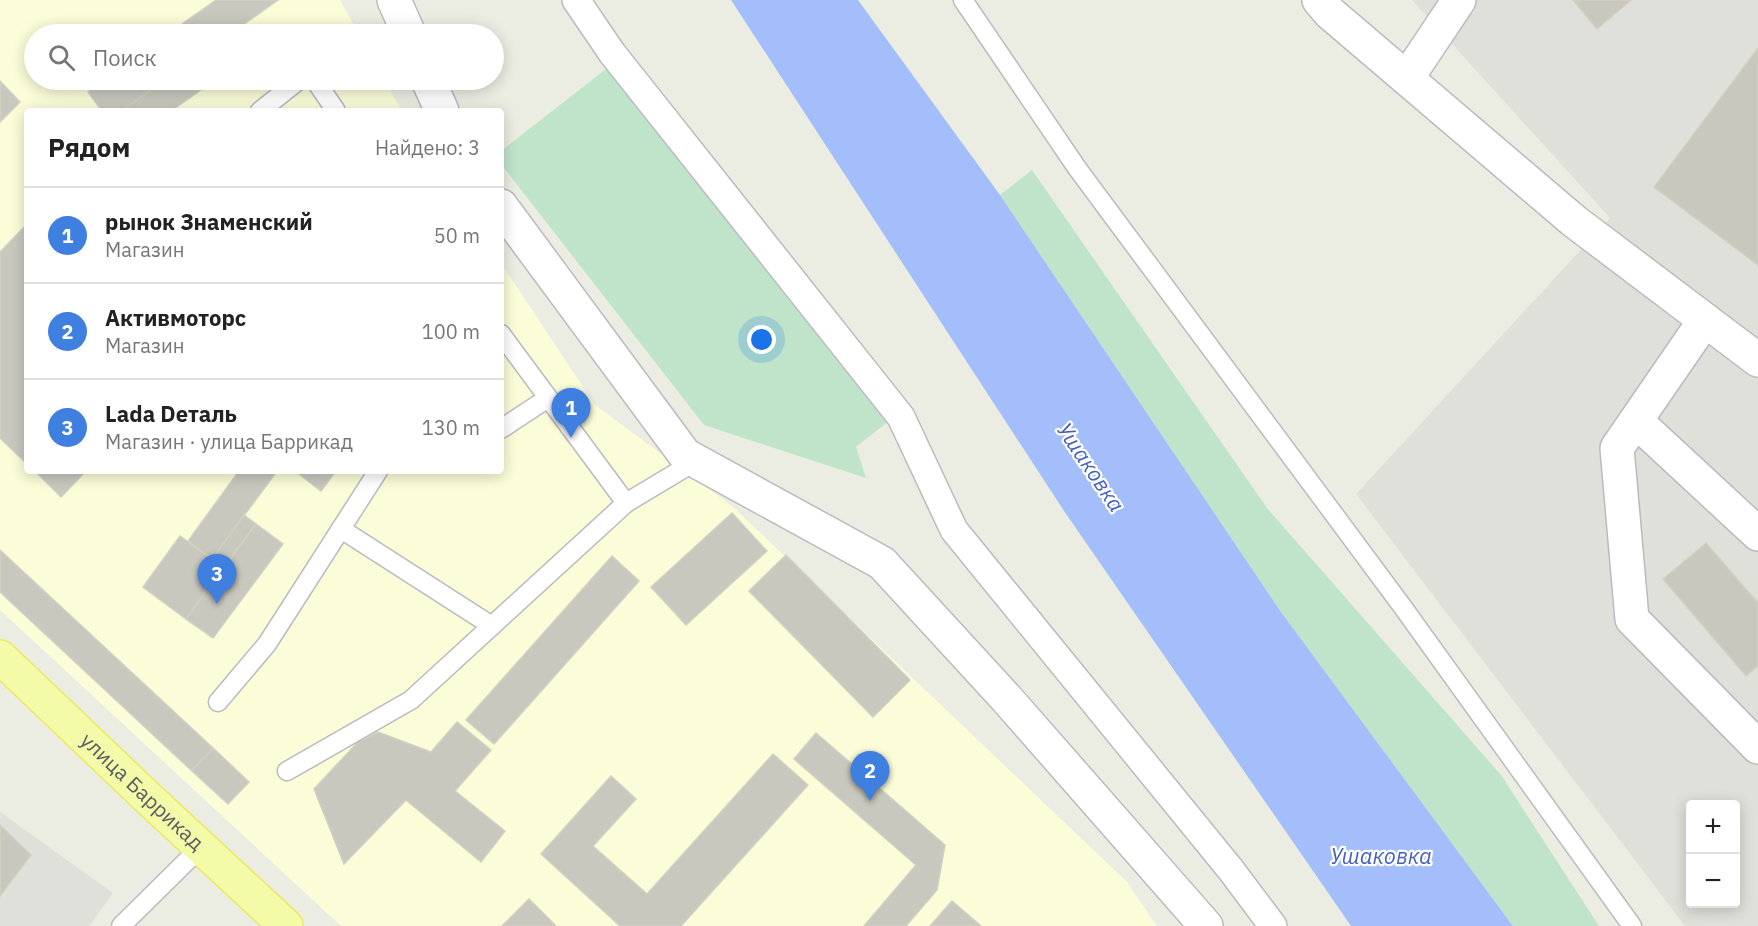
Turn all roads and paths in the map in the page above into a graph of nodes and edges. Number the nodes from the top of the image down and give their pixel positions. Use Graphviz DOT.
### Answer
graph roads {
  1 [pos="394,0"];
  2 [pos="576,0"];
  3 [pos="963,0"];
  4 [pos="1319,0"];
  5 [pos="1459,0"];
  6 [pos="405,24"];
  7 [pos="1407,78"];
  8 [pos="290,90"];
  9 [pos="322,90"];
  10 [pos="433,90"];
  11 [pos="277,105"];
  12 [pos="334,108"];
  13 [pos="441,108"];
  14 [pos="504,210"];
  15 [pos="1705,320"];
  16 [pos="504,338"];
  17 [pos="1758,360"];
  18 [pos="548,398"];
  19 [pos="1636,421"];
  20 [pos="504,427"];
  21 [pos="696,460"];
  22 [pos="376,474"];
  23 [pos="626,503"];
  24 [pos="341,529"];
  25 [pos="1758,534"];
  26 [pos="492,626"];
  27 [pos="0,657"];
  28 [pos="218,702"];
  29 [pos="1758,747"];
  30 [pos="287,771"];
  31 [pos="201,847"];
  32 [pos="121,926"];
  33 [pos="286,926"];
  34 [pos="1206,926"];
  35 [pos="1273,926"];
  36 [pos="1632,926"];
  1 -- 6 [label="street"];
  2 -- 35 [label="street"];
  3 -- 36 [label="lane"];
  4 -- 7 [label="street"];
  5 -- 7 [label="street"];
  7 -- 15 [label="street"];
  8 -- 11 [label="lane"];
  9 -- 12 [label="lane"];
  10 -- 13 [label="street"];
  14 -- 21 [label="street"];
  15 -- 17 [label="street"];
  15 -- 19 [label="street"];
  16 -- 18 [label="lane"];
  18 -- 20 [label="lane"];
  18 -- 23 [label="lane"];
  19 -- 25 [label="street"];
  19 -- 29 [label="street"];
  21 -- 23 [label="lane"];
  21 -- 34 [label="street"];
  22 -- 24 [label="lane"];
  23 -- 26 [label="lane"];
  24 -- 26 [label="lane"];
  24 -- 28 [label="lane"];
  26 -- 30 [label="lane"];
  27 -- 31 [label="main road, улица Баррикад"];
  31 -- 32 [label="lane"];
  31 -- 33 [label="main road, улица Баррикад"];
}
